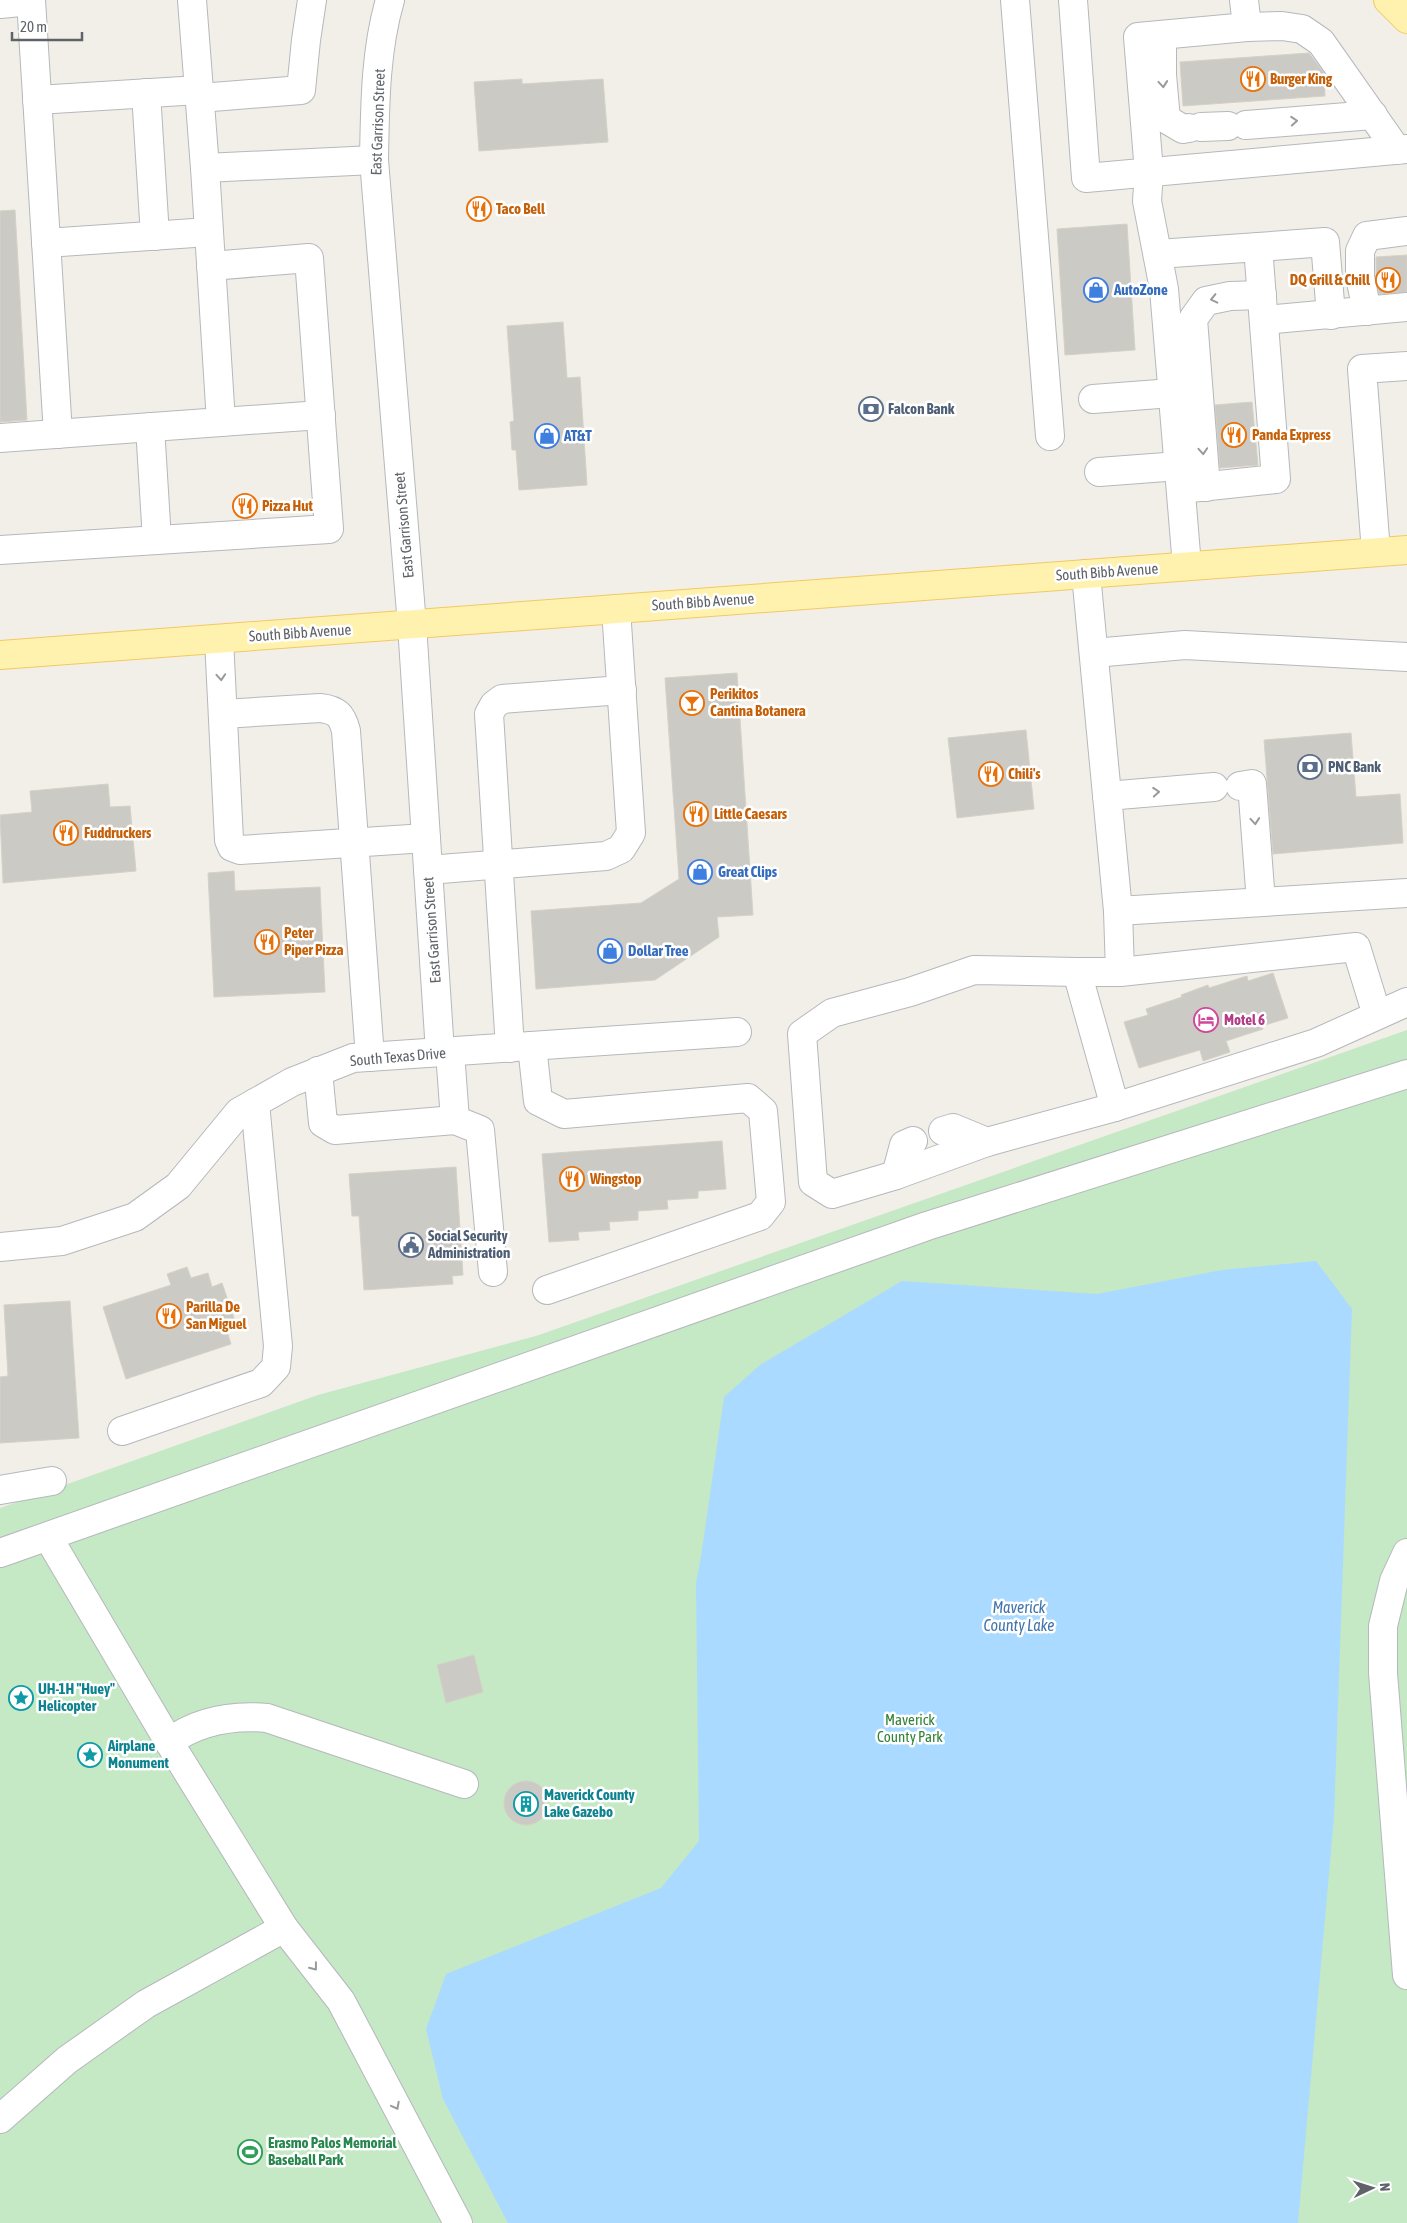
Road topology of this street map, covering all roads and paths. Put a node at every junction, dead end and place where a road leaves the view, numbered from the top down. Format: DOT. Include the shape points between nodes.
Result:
graph roads {
  1 [pos="192,0"];
  2 [pos="312,0"];
  3 [pos="390,0"];
  4 [pos="1015,0"];
  5 [pos="1073,0"];
  6 [pos="1091,0"];
  7 [pos="1244,0"];
  8 [pos="1388,0"];
  9 [pos="31,1"];
  10 [pos="0,4"];
  11 [pos="1407,19"];
  12 [pos="1247,27"];
  13 [pos="1162,35"];
  14 [pos="146,93"];
  15 [pos="200,94"];
  16 [pos="37,100"];
  17 [pos="1373,115"];
  18 [pos="1082,128"];
  19 [pos="1402,150"];
  20 [pos="374,160"];
  21 [pos="205,168"];
  22 [pos="1149,172"];
  23 [pos="1407,231"];
  24 [pos="209,232"];
  25 [pos="155,236"];
  26 [pos="46,243"];
  27 [pos="1407,246"];
  28 [pos="1258,247"];
  29 [pos="1360,250"];
  30 [pos="1158,254"];
  31 [pos="211,266"];
  32 [pos="1407,307"];
  33 [pos="1263,308"];
  34 [pos="1367,311"];
  35 [pos="1331,315"];
  36 [pos="1407,366"];
  37 [pos="1172,393"];
  38 [pos="1093,399"];
  39 [pos="321,415"];
  40 [pos="221,422"];
  41 [pos="150,427"];
  42 [pos="58,434"];
  43 [pos="1050,436"];
  44 [pos="0,438"];
  45 [pos="1099,472"];
  46 [pos="1188,480"];
  47 [pos="157,540"];
  48 [pos="0,550"];
  49 [pos="1407,550"];
  50 [pos="1376,552"];
  51 [pos="1187,566"];
  52 [pos="1086,574"];
  53 [pos="616,609"];
  54 [pos="412,625"];
  55 [pos="219,639"];
  56 [pos="1094,653"];
  57 [pos="0,656"];
  58 [pos="1407,657"];
  59 [pos="622,690"];
  60 [pos="223,714"];
  61 [pos="1107,796"];
  62 [pos="426,838"];
  63 [pos="356,844"];
  64 [pos="498,864"];
  65 [pos="428,870"];
  66 [pos="1407,893"];
  67 [pos="1261,902"];
  68 [pos="1118,911"];
  69 [pos="1077,972"];
  70 [pos="1120,972"];
  71 [pos="1407,1002"];
  72 [pos="1378,1015"];
  73 [pos="737,1032"];
  74 [pos="521,1047"];
  75 [pos="445,1052"];
  76 [pos="370,1057"];
  77 [pos="318,1072"];
  78 [pos="1406,1078"];
  79 [pos="255,1103"];
  80 [pos="1115,1107"];
  81 [pos="455,1120"];
  82 [pos="943,1131"];
  83 [pos="913,1141"];
  84 [pos="987,1142"];
  85 [pos="896,1175"];
  86 [pos="0,1247"];
  87 [pos="493,1272"];
  88 [pos="547,1290"];
  89 [pos="122,1431"];
  90 [pos="52,1481"];
  91 [pos="0,1490"];
  92 [pos="48,1537"];
  93 [pos="0,1553"];
  94 [pos="1407,1553"];
  95 [pos="168,1742"];
  96 [pos="464,1784"];
  97 [pos="284,1928"];
  98 [pos="1407,1975"];
  99 [pos="0,2119"];
  100 [pos="458,2223"];
  1 -- 15 [label="street"];
  2 -- 15 [label="street" via="302,90"];
  3 -- 20 [label="street, East Garrison Street" via="384,20 375,99"];
  4 -- 43 [label="street"];
  5 -- 18 [label="street"];
  6 -- 18 [label="street" via="1100,114 1096,123"];
  7 -- 12 [label="street"];
  8 -- 11 [label="main road"];
  9 -- 10 [label="street"];
  9 -- 16 [label="street"];
  12 -- 13 [label="street"];
  12 -- 17 [label="street" via="1302,29 1321,42"];
  13 -- 17 [label="street, one-way" via="1166,119 1183,129"];
  13 -- 22 [label="street" via="1138,37"];
  14 -- 15 [label="street"];
  14 -- 16 [label="street"];
  14 -- 25 [label="street"];
  15 -- 21 [label="street"];
  16 -- 26 [label="street"];
  17 -- 19 [label="street"];
  18 -- 22 [label="street" via="1086,178"];
  19 -- 22 [label="street"];
  20 -- 21 [label="street"];
  20 -- 54 [label="street, East Garrison Street"];
  21 -- 24 [label="street"];
  22 -- 30 [label="street" via="1147,201"];
  23 -- 29 [label="street" via="1367,236"];
  24 -- 25 [label="street"];
  24 -- 31 [label="street"];
  25 -- 26 [label="street"];
  26 -- 42 [label="street"];
  27 -- 29 [label="street"];
  28 -- 30 [label="street"];
  28 -- 33 [label="street"];
  28 -- 35 [label="street" via="1325,242"];
  29 -- 34 [label="street" via="1360,277"];
  30 -- 37 [label="street"];
  31 -- 39 [label="street" via="309,258"];
  31 -- 40 [label="street"];
  32 -- 34 [label="street"];
  33 -- 35 [label="street"];
  33 -- 46 [label="street, one-way" via="1230,296 1206,301 1193,319"];
  33 -- 46 [label="street" via="1276,479"];
  34 -- 35 [label="street"];
  36 -- 50 [label="street" via="1362,369"];
  37 -- 38 [label="street"];
  37 -- 46 [label="street"];
  39 -- 40 [label="street"];
  39 -- 47 [label="street" via="329,529"];
  40 -- 41 [label="street"];
  41 -- 42 [label="street"];
  41 -- 47 [label="street"];
  42 -- 44 [label="street"];
  45 -- 46 [label="street"];
  46 -- 51 [label="street"];
  47 -- 48 [label="street"];
  49 -- 50 [label="main road, South Bibb Avenue"];
  50 -- 51 [label="main road, South Bibb Avenue"];
  51 -- 52 [label="main road, South Bibb Avenue"];
  52 -- 53 [label="main road, South Bibb Avenue"];
  52 -- 56 [label="street"];
  53 -- 54 [label="main road, South Bibb Avenue"];
  53 -- 59 [label="street"];
  54 -- 55 [label="main road, South Bibb Avenue"];
  54 -- 62 [label="street, East Garrison Street"];
  55 -- 57 [label="main road, South Bibb Avenue"];
  55 -- 60 [label="street, one-way"];
  56 -- 58 [label="street" via="1185,645"];
  56 -- 61 [label="street"];
  59 -- 64 [label="street" via="631,833 620,849 606,856"];
  59 -- 64 [label="street" via="502,699 494,705 489,714"];
  60 -- 63 [label="street" via="320,708 333,710 342,716"];
  60 -- 63 [label="street" via="229,840 232,847 240,850"];
  61 -- 67 [label="street, one-way" via="1252,784"];
  61 -- 68 [label="street"];
  62 -- 63 [label="street"];
  62 -- 65 [label="street, East Garrison Street"];
  63 -- 76 [label="street"];
  64 -- 65 [label="street"];
  64 -- 74 [label="street"];
  65 -- 75 [label="street, East Garrison Street"];
  66 -- 67 [label="street"];
  67 -- 68 [label="street"];
  68 -- 70 [label="street"];
  69 -- 70 [label="street"];
  69 -- 80 [label="street"];
  69 -- 85 [label="street" via="974,970 832,1014 802,1034 813,1182 832,1194"];
  70 -- 72 [label="street" via="1356,946"];
  71 -- 72 [label="street"];
  72 -- 80 [label="street" via="1316,1043"];
  73 -- 74 [label="street, South Texas Drive"];
  74 -- 75 [label="street, South Texas Drive"];
  74 -- 88 [label="street" via="538,1101 564,1114 748,1098 763,1111 771,1202 760,1216"];
  75 -- 76 [label="street, South Texas Drive"];
  75 -- 81 [label="street, East Garrison Street"];
  76 -- 77 [label="street, South Texas Drive" via="354,1058"];
  77 -- 79 [label="street, South Texas Drive" via="292,1082"];
  77 -- 81 [label="street" via="323,1122 335,1130"];
  78 -- 92 [label="street" via="927,1226"];
  79 -- 86 [label="street, South Texas Drive" via="239,1112 178,1186 135,1218 62,1241"];
  79 -- 89 [label="street" via="278,1346 276,1367 261,1383"];
  80 -- 84 [label="street"];
  81 -- 87 [label="street" via="480,1130"];
  82 -- 84 [label="street" via="953,1128"];
  83 -- 85 [label="street" via="904,1145"];
  84 -- 85 [label="street"];
  90 -- 91 [label="street"];
  92 -- 93 [label="street"];
  92 -- 95 [label="street"];
  94 -- 98 [label="street" via="1394,1581 1383,1626 1383,1673"];
  95 -- 96 [label="street" via="217,1720 247,1716 267,1718"];
  95 -- 97 [label="street"];
  97 -- 99 [label="street" via="146,2004 67,2060"];
  97 -- 100 [label="street, one-way" via="341,2001"];
}
